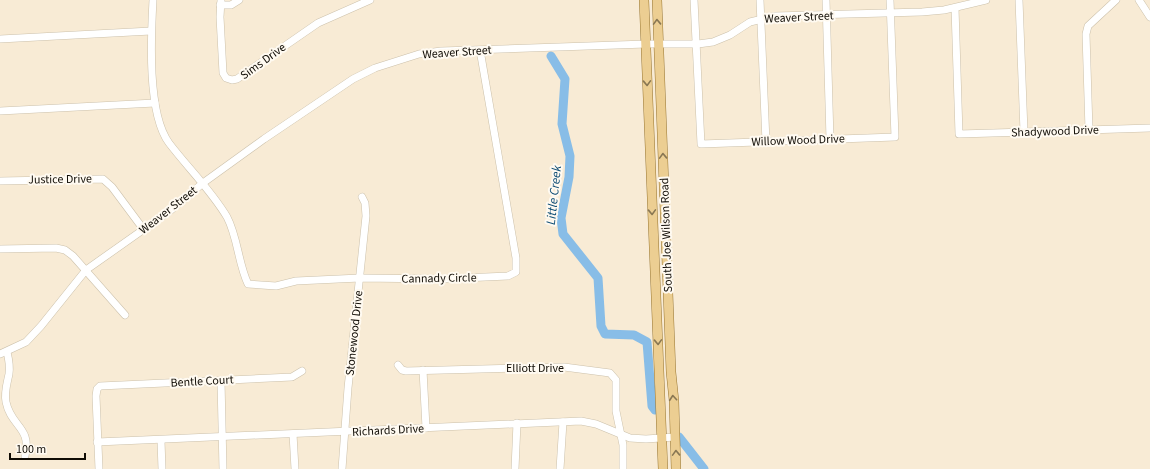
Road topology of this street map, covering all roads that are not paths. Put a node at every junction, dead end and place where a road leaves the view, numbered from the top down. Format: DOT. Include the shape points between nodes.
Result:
graph roads {
  1 [pos="153,0"];
  2 [pos="239,0"];
  3 [pos="370,0"];
  4 [pos="644,0"];
  5 [pos="657,0"];
  6 [pos="694,0"];
  7 [pos="760,0"];
  8 [pos="826,0"];
  9 [pos="890,0"];
  10 [pos="986,0"];
  11 [pos="1019,0"];
  12 [pos="1116,0"];
  13 [pos="1139,0"];
  14 [pos="221,3"];
  15 [pos="955,8"];
  16 [pos="891,13"];
  17 [pos="827,15"];
  18 [pos="1150,18"];
  19 [pos="761,19"];
  20 [pos="151,31"];
  21 [pos="0,39"];
  22 [pos="646,44"];
  23 [pos="658,44"];
  24 [pos="698,44"];
  25 [pos="480,50"];
  26 [pos="155,103"];
  27 [pos="0,111"];
  28 [pos="1150,128"];
  29 [pos="1089,130"];
  30 [pos="1024,132"];
  31 [pos="830,139"];
  32 [pos="766,142"];
  33 [pos="0,181"];
  34 [pos="203,183"];
  35 [pos="362,197"];
  36 [pos="144,230"];
  37 [pos="0,249"];
  38 [pos="86,270"];
  39 [pos="360,278"];
  40 [pos="125,315"];
  41 [pos="8,352"];
  42 [pos="0,354"];
  43 [pos="398,365"];
  44 [pos="423,370"];
  45 [pos="302,371"];
  46 [pos="221,381"];
  47 [pos="563,422"];
  48 [pos="517,423"];
  49 [pos="426,428"];
  50 [pos="345,432"];
  51 [pos="293,434"];
  52 [pos="621,434"];
  53 [pos="222,436"];
  54 [pos="662,437"];
  55 [pos="675,437"];
  56 [pos="161,441"];
  57 [pos="98,442"];
  58 [pos="25,456"];
  59 [pos="99,469"];
  60 [pos="162,469"];
  61 [pos="223,469"];
  62 [pos="295,469"];
  63 [pos="342,469"];
  64 [pos="515,469"];
  65 [pos="560,469"];
  66 [pos="623,469"];
  67 [pos="663,469"];
  68 [pos="676,469"];
  1 -- 20 [label="street"];
  2 -- 14 [label="street" via="230,5"];
  3 -- 14 [label="street, Sims Drive" via="318,23 232,80 226,78 223,73"];
  4 -- 22 [label="main road, South Joe Wilson Road"];
  23 -- 5 [label="main road, South Joe Wilson Road, one-way"];
  6 -- 24 [label="street"];
  7 -- 19 [label="street"];
  8 -- 17 [label="street"];
  9 -- 16 [label="street"];
  10 -- 15 [label="street, Weaver Street"];
  11 -- 30 [label="street"];
  12 -- 29 [label="street" via="1088,26 1087,30"];
  13 -- 18 [label="street"];
  15 -- 16 [label="street, Weaver Street"];
  15 -- 30 [label="street, Shadywood Drive" via="959,134"];
  16 -- 17 [label="street, Weaver Street"];
  16 -- 31 [label="street, Willow Wood Drive" via="895,137"];
  17 -- 19 [label="street, Weaver Street" via="776,16"];
  17 -- 31 [label="street"];
  19 -- 24 [label="street, Weaver Street" via="750,22 713,42"];
  19 -- 32 [label="street"];
  20 -- 21 [label="street"];
  20 -- 26 [label="street"];
  22 -- 23 [label="street, Weaver Street"];
  22 -- 25 [label="street, Weaver Street"];
  22 -- 54 [label="main road, South Joe Wilson Road, one-way"];
  23 -- 24 [label="street, Weaver Street"];
  55 -- 23 [label="main road, South Joe Wilson Road, one-way"];
  24 -- 32 [label="street, Willow Wood Drive" via="701,144"];
  25 -- 34 [label="street, Weaver Street" via="420,54 375,68 337,89"];
  25 -- 39 [label="street, Cannady Circle" via="516,258 516,272 508,276 441,279"];
  26 -- 27 [label="street"];
  26 -- 34 [label="street" via="168,142"];
  28 -- 29 [label="street, Shadywood Drive"];
  29 -- 30 [label="street, Shadywood Drive"];
  31 -- 32 [label="street, Willow Wood Drive"];
  33 -- 36 [label="street, Justice Drive" via="103,179 112,187"];
  34 -- 36 [label="street, Weaver Street"];
  34 -- 39 [label="street, Cannady Circle" via="233,232 248,284 276,286 296,281"];
  35 -- 39 [label="street, Stonewood Drive" via="366,216"];
  36 -- 38 [label="street, Weaver Street"];
  37 -- 38 [label="street" via="56,248 74,256"];
  38 -- 40 [label="street"];
  38 -- 41 [label="street, Weaver Street" via="26,342"];
  39 -- 50 [label="street, Stonewood Drive"];
  41 -- 42 [label="street, Weaver Street"];
  41 -- 58 [label="street" via="6,402 13,420 25,434 28,444"];
  43 -- 44 [label="street, Elliott Drive" via="406,371"];
  44 -- 49 [label="street"];
  44 -- 52 [label="street, Elliott Drive" via="564,367 610,373 616,380 616,411"];
  45 -- 46 [label="street, Bentle Court" via="292,377"];
  46 -- 53 [label="street"];
  46 -- 57 [label="street, Bentle Court" via="100,386 96,396"];
  47 -- 48 [label="street, Richards Drive"];
  47 -- 52 [label="street, Richards Drive" via="581,421 596,424"];
  47 -- 65 [label="street"];
  48 -- 49 [label="street, Richards Drive"];
  48 -- 64 [label="street"];
  49 -- 50 [label="street, Richards Drive"];
  50 -- 51 [label="street, Richards Drive"];
  50 -- 63 [label="street, Stonewood Drive"];
  51 -- 53 [label="street, Richards Drive"];
  51 -- 62 [label="street"];
  52 -- 54 [label="street, Richards Drive" via="630,438"];
  52 -- 66 [label="street, Elliott Drive"];
  53 -- 56 [label="street, Richards Drive"];
  53 -- 61 [label="street"];
  54 -- 55 [label="street, Richards Drive"];
  54 -- 67 [label="main road, South Joe Wilson Road"];
  68 -- 55 [label="main road, South Joe Wilson Road, one-way"];
  56 -- 57 [label="street, Richards Drive"];
  56 -- 60 [label="street"];
  57 -- 59 [label="street"];
}
